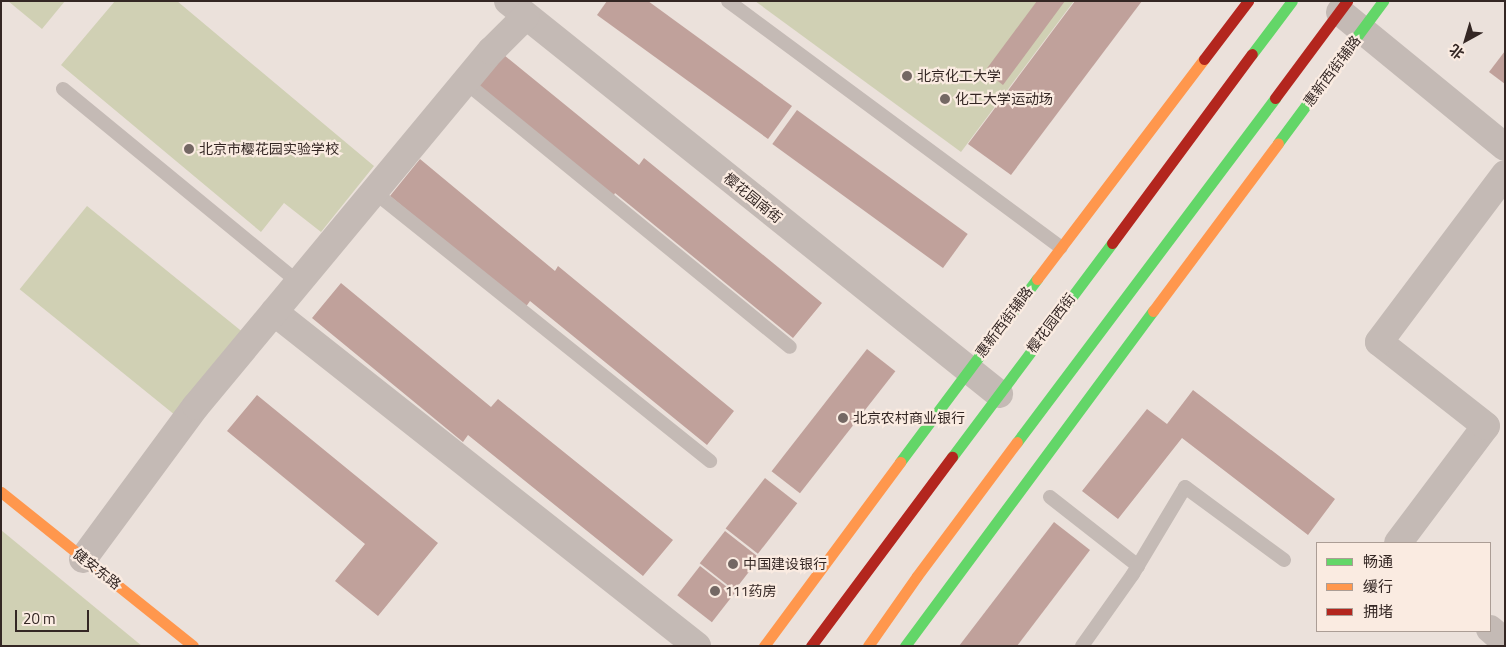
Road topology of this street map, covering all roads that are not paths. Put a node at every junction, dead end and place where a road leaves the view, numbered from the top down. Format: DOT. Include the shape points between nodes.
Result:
graph roads {
  1 [pos="728,1"];
  2 [pos="1248,1"];
  3 [pos="1292,1"];
  4 [pos="1383,1"];
  5 [pos="1344,6"];
  6 [pos="517,8"];
  7 [pos="1362,30"];
  8 [pos="465,82"];
  9 [pos="63,89"];
  10 [pos="1505,147"];
  11 [pos="1505,174"];
  12 [pos="374,191"];
  13 [pos="1061,247"];
  14 [pos="298,282"];
  15 [pos="274,312"];
  16 [pos="790,347"];
  17 [pos="968,370"];
  18 [pos="999,394"];
  19 [pos="710,461"];
  20 [pos="1,492"];
  21 [pos="1050,497"];
  22 [pos="1399,542"];
  23 [pos="83,559"];
  24 [pos="1284,560"];
  25 [pos="1138,566"];
  26 [pos="1491,630"];
  27 [pos="1505,642"];
  28 [pos="194,646"];
  29 [pos="697,646"];
  30 [pos="764,646"];
  31 [pos="811,646"];
  32 [pos="868,646"];
  33 [pos="905,646"];
  34 [pos="1082,646"];
  1 -- 13 [label="lane"];
  2 -- 13 [label="street, 惠新西街辅路"];
  3 -- 18 [label="street, 樱花园西街"];
  4 -- 7 [label="street, 惠新西街辅路"];
  5 -- 7 [label="street"];
  5 -- 32 [label="street"];
  6 -- 8 [label="street" via="491,51"];
  6 -- 17 [label="street, 樱花园南街"];
  7 -- 10 [label="street"];
  7 -- 33 [label="street, 惠新西街辅路"];
  8 -- 12 [label="street"];
  8 -- 16 [label="lane"];
  9 -- 14 [label="lane"];
  11 -- 22 [label="street" via="1379,342 1486,426"];
  12 -- 14 [label="street"];
  12 -- 19 [label="lane"];
  13 -- 17 [label="street, 惠新西街辅路"];
  14 -- 15 [label="street"];
  15 -- 23 [label="street" via="196,406"];
  15 -- 29 [label="street"];
  17 -- 18 [label="street, 樱花园南街"];
  17 -- 30 [label="street, 惠新西街辅路"];
  18 -- 31 [label="street, 樱花园西街"];
  20 -- 23 [label="street, 健安东路"];
  21 -- 25 [label="lane"];
  23 -- 28 [label="street, 健安东路"];
  24 -- 25 [label="lane" via="1186,487"];
  25 -- 34 [label="lane"];
  26 -- 27 [label="street"];
}
